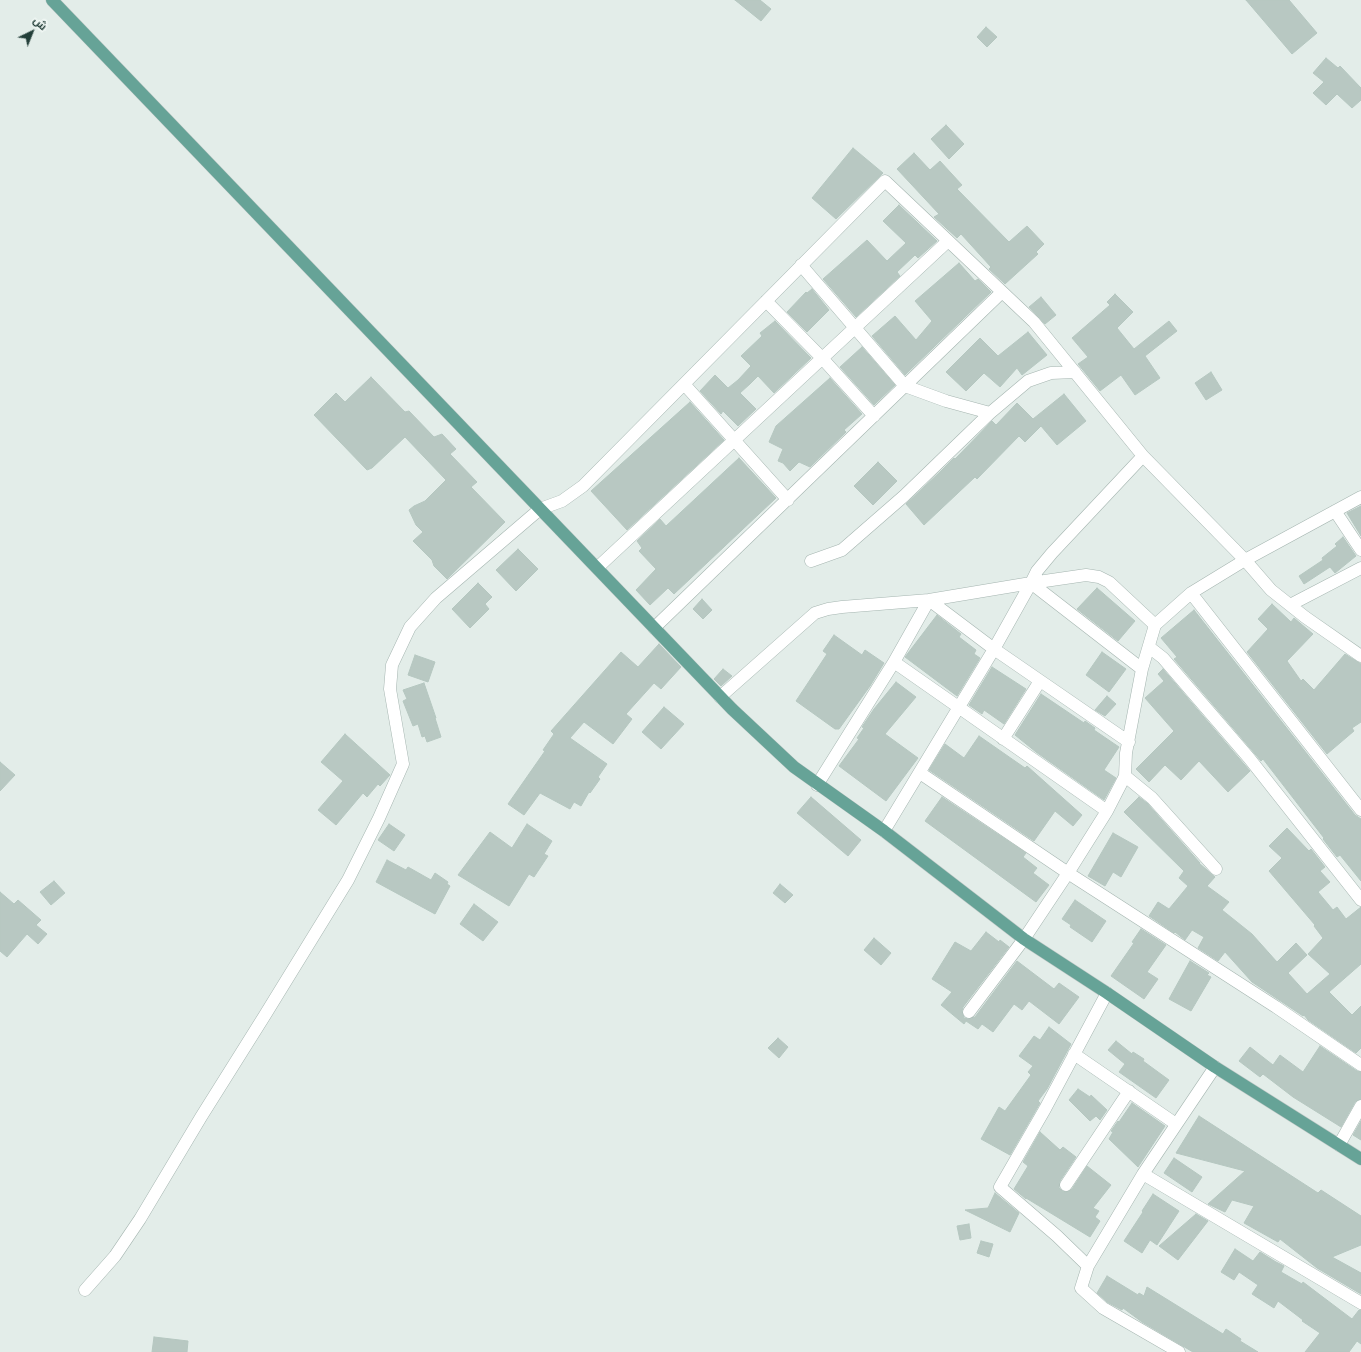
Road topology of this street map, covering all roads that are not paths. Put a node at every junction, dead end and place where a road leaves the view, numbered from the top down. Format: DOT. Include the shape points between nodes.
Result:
graph roads {
  1 [pos="52,0"];
  2 [pos="948,241"];
  3 [pos="801,265"];
  4 [pos="1002,292"];
  5 [pos="766,301"];
  6 [pos="855,328"];
  7 [pos="822,358"];
  8 [pos="1075,372"];
  9 [pos="684,384"];
  10 [pos="905,386"];
  11 [pos="990,413"];
  12 [pos="874,416"];
  13 [pos="734,440"];
  14 [pos="1143,456"];
  15 [pos="1361,497"];
  16 [pos="788,500"];
  17 [pos="540,509"];
  18 [pos="1335,511"];
  19 [pos="1361,550"];
  20 [pos="1245,560"];
  21 [pos="811,561"];
  22 [pos="597,568"];
  23 [pos="1361,568"];
  24 [pos="1031,583"];
  25 [pos="1190,593"];
  26 [pos="929,600"];
  27 [pos="1290,605"];
  28 [pos="1155,625"];
  29 [pos="654,628"];
  30 [pos="1149,647"];
  31 [pos="994,649"];
  32 [pos="1361,656"];
  33 [pos="894,662"];
  34 [pos="1142,669"];
  35 [pos="1040,681"];
  36 [pos="720,697"];
  37 [pos="958,708"];
  38 [pos="1003,739"];
  39 [pos="1129,742"];
  40 [pos="920,772"];
  41 [pos="1125,776"];
  42 [pos="816,784"];
  43 [pos="1361,810"];
  44 [pos="1107,811"];
  45 [pos="884,832"];
  46 [pos="1216,869"];
  47 [pos="1068,873"];
  48 [pos="1361,900"];
  49 [pos="1024,939"];
  50 [pos="1107,993"];
  51 [pos="969,1012"];
  52 [pos="1074,1054"];
  53 [pos="1361,1065"];
  54 [pos="1215,1067"];
  55 [pos="1129,1092"];
  56 [pos="1361,1106"];
  57 [pos="1176,1124"];
  58 [pos="1339,1145"];
  59 [pos="1361,1158"];
  60 [pos="1143,1174"];
  61 [pos="1066,1185"];
  62 [pos="1088,1266"];
  63 [pos="85,1290"];
  64 [pos="1361,1302"];
  65 [pos="1179,1352"];
  1 -- 17 [label="main road"];
  2 -- 3 [label="street" via="885,181"];
  2 -- 4 [label="street"];
  2 -- 6 [label="street"];
  3 -- 5 [label="street"];
  3 -- 6 [label="street"];
  4 -- 8 [label="street" via="1034,322"];
  4 -- 10 [label="street"];
  5 -- 7 [label="street"];
  5 -- 9 [label="street"];
  6 -- 7 [label="street"];
  6 -- 10 [label="street"];
  7 -- 12 [label="street"];
  7 -- 13 [label="street"];
  8 -- 11 [label="street" via="1051,373 1028,381"];
  8 -- 14 [label="street"];
  9 -- 13 [label="street"];
  9 -- 17 [label="street" via="583,486 562,501"];
  10 -- 11 [label="street"];
  10 -- 12 [label="street"];
  11 -- 21 [label="street" via="904,496 842,550"];
  12 -- 16 [label="street"];
  13 -- 16 [label="street"];
  13 -- 22 [label="street"];
  14 -- 20 [label="street"];
  14 -- 24 [label="street" via="1052,553"];
  15 -- 18 [label="street"];
  16 -- 29 [label="street"];
  17 -- 22 [label="main road"];
  17 -- 63 [label="street" via="436,598 410,627 392,665 390,690 403,764 379,818 348,880 200,1117 140,1219 115,1256"];
  18 -- 19 [label="street"];
  18 -- 20 [label="street"];
  20 -- 25 [label="street"];
  20 -- 27 [label="street" via="1271,590"];
  22 -- 29 [label="main road"];
  23 -- 27 [label="street"];
  24 -- 26 [label="street"];
  24 -- 28 [label="street" via="1086,575 1099,577 1109,582"];
  24 -- 31 [label="street"];
  24 -- 34 [label="street"];
  25 -- 28 [label="street"];
  25 -- 43 [label="street"];
  26 -- 31 [label="street"];
  26 -- 33 [label="street"];
  26 -- 36 [label="street" via="842,607 815,613"];
  27 -- 32 [label="street"];
  28 -- 30 [label="street"];
  29 -- 36 [label="main road"];
  30 -- 34 [label="street"];
  30 -- 48 [label="street" via="1163,658 1249,758"];
  31 -- 35 [label="street"];
  31 -- 37 [label="street"];
  33 -- 37 [label="street"];
  33 -- 42 [label="street"];
  34 -- 39 [label="street"];
  35 -- 38 [label="street"];
  35 -- 39 [label="street"];
  36 -- 42 [label="main road" via="794,767"];
  37 -- 38 [label="street"];
  37 -- 40 [label="street"];
  38 -- 44 [label="street"];
  39 -- 41 [label="street"];
  40 -- 45 [label="street"];
  40 -- 47 [label="street"];
  41 -- 44 [label="street"];
  41 -- 46 [label="street" via="1152,798"];
  42 -- 45 [label="main road"];
  44 -- 47 [label="street"];
  45 -- 49 [label="main road"];
  47 -- 49 [label="street"];
  47 -- 53 [label="street"];
  49 -- 50 [label="main road"];
  49 -- 51 [label="street"];
  50 -- 52 [label="street"];
  50 -- 54 [label="main road"];
  52 -- 55 [label="street"];
  52 -- 62 [label="street" via="1000,1187"];
  54 -- 57 [label="street"];
  54 -- 58 [label="main road"];
  55 -- 57 [label="street"];
  55 -- 61 [label="street"];
  56 -- 58 [label="street"];
  57 -- 60 [label="street"];
  58 -- 59 [label="main road"];
  60 -- 62 [label="street"];
  60 -- 64 [label="street"];
  62 -- 65 [label="street" via="1081,1288 1089,1296 1103,1308"];
}
